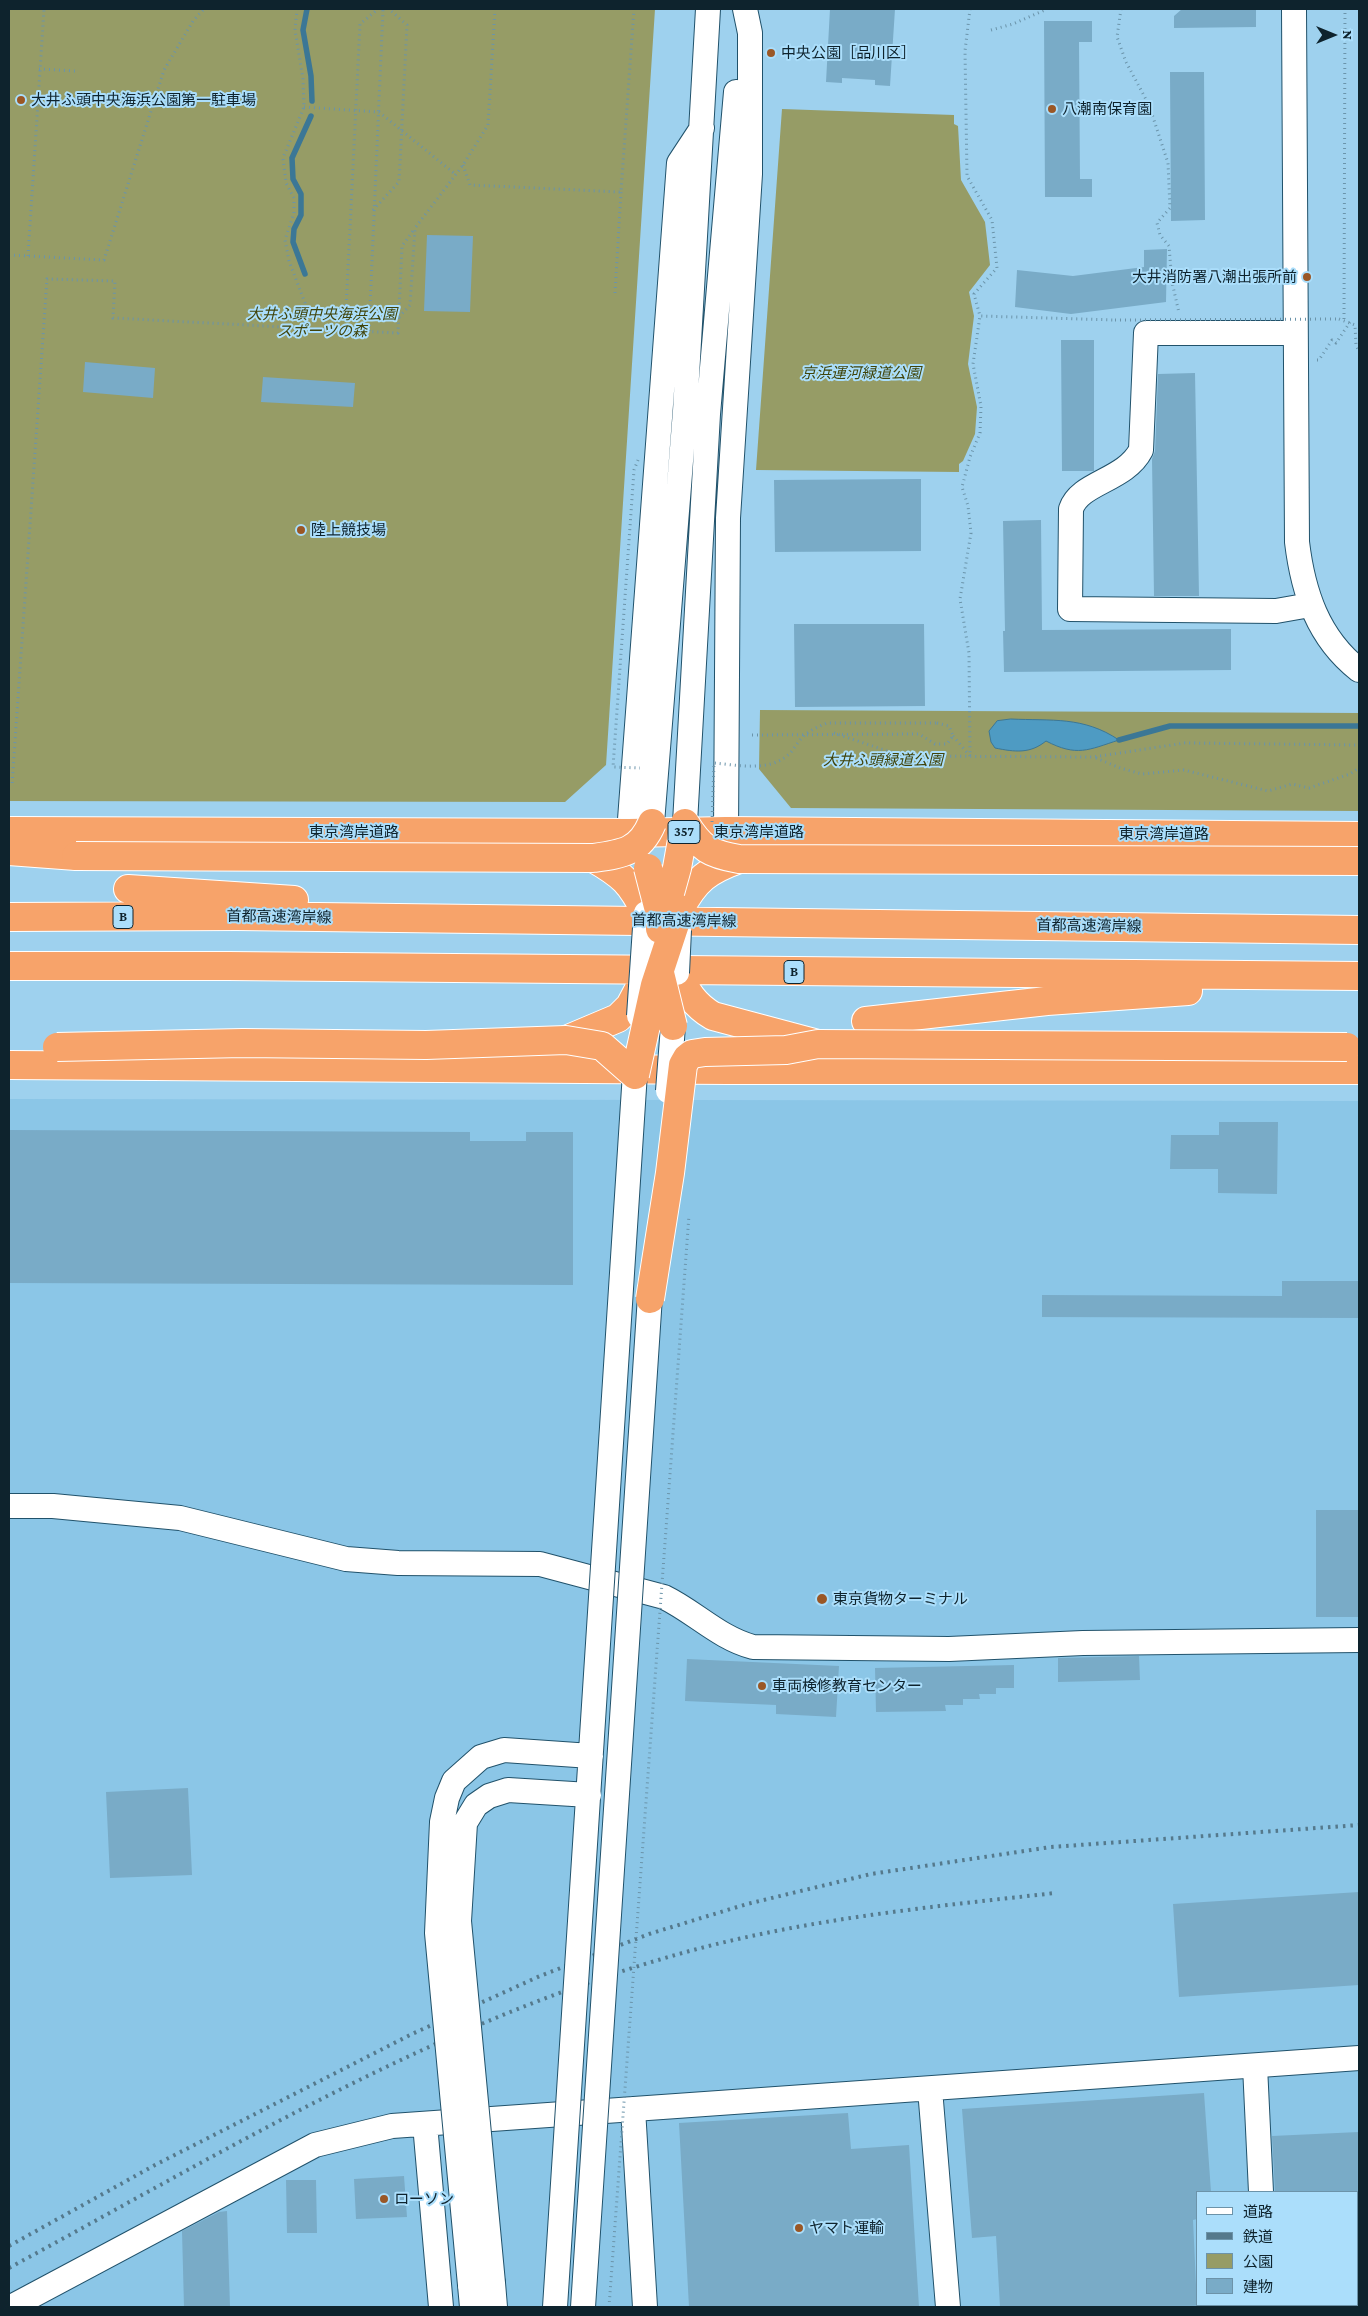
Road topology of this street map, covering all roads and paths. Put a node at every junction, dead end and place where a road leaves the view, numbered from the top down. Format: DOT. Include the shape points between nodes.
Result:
graph roads {
  1 [pos="44,9"];
  2 [pos="204,9"];
  3 [pos="297,9"];
  4 [pos="378,9"];
  5 [pos="384,9"];
  6 [pos="389,9"];
  7 [pos="495,9"];
  8 [pos="634,9"];
  9 [pos="708,9"];
  10 [pos="744,9"];
  11 [pos="970,9"];
  12 [pos="1047,9"];
  13 [pos="1122,9"];
  14 [pos="1294,9"];
  15 [pos="1345,9"];
  16 [pos="991,30"];
  17 [pos="39,69"];
  18 [pos="76,71"];
  19 [pos="304,107"];
  20 [pos="355,110"];
  21 [pos="379,112"];
  22 [pos="702,128"];
  23 [pos="402,130"];
  24 [pos="463,165"];
  25 [pos="455,174"];
  26 [pos="621,192"];
  27 [pos="373,210"];
  28 [pos="414,228"];
  29 [pos="9,255"];
  30 [pos="28,256"];
  31 [pos="615,293"];
  32 [pos="980,316"];
  33 [pos="399,318"];
  34 [pos="1344,319"];
  35 [pos="1181,320"];
  36 [pos="1350,322"];
  37 [pos="1357,325"];
  38 [pos="304,328"];
  39 [pos="345,330"];
  40 [pos="369,332"];
  41 [pos="1294,333"];
  42 [pos="1359,351"];
  43 [pos="1319,360"];
  44 [pos="638,460"];
  45 [pos="1310,605"];
  46 [pos="1359,670"];
  47 [pos="834,733"];
  48 [pos="752,735"];
  49 [pos="953,736"];
  50 [pos="1359,745"];
  51 [pos="970,756"];
  52 [pos="1093,757"];
  53 [pos="640,768"];
  54 [pos="1359,768"];
  55 [pos="9,785"];
  56 [pos="685,823"];
  57 [pos="641,828"];
  58 [pos="719,829"];
  59 [pos="9,831"];
  60 [pos="1359,836"];
  61 [pos="9,852"];
  62 [pos="593,858"];
  63 [pos="739,859"];
  64 [pos="1359,861"];
  65 [pos="648,868"];
  66 [pos="128,889"];
  67 [pos="9,917"];
  68 [pos="530,920"];
  69 [pos="1359,930"];
  70 [pos="661,946"];
  71 [pos="9,966"];
  72 [pos="1353,976"];
  73 [pos="866,1021"];
  74 [pos="673,1026"];
  75 [pos="566,1040"];
  76 [pos="818,1044"];
  77 [pos="9,1048"];
  78 [pos="1355,1054"];
  79 [pos="9,1066"];
  80 [pos="635,1075"];
  81 [pos="689,1206"];
  82 [pos="650,1299"];
  83 [pos="9,1506"];
  84 [pos="1359,1640"];
  85 [pos="591,1756"];
  86 [pos="589,1795"];
  87 [pos="1359,2058"];
  88 [pos="1256,2066"];
  89 [pos="930,2089"];
  90 [pos="633,2110"];
  91 [pos="425,2124"];
  92 [pos="1262,2191"];
  93 [pos="478,2292"];
  94 [pos="11,2307"];
  95 [pos="440,2307"];
  96 [pos="495,2307"];
  97 [pos="555,2307"];
  98 [pos="583,2307"];
  99 [pos="610,2307"];
  100 [pos="645,2307"];
  101 [pos="948,2307"];
  1 -- 17 [label="path"];
  2 -- 30 [label="path" via="193,21 164,70 104,260"];
  3 -- 19 [label="path" via="295,30"];
  4 -- 20 [label="path" via="360,24"];
  5 -- 21 [label="path"];
  6 -- 23 [label="path" via="407,25"];
  7 -- 24 [label="path" via="488,125"];
  8 -- 26 [label="path"];
  9 -- 22 [label="street"];
  10 -- 56 [label="street" via="708,414"];
  10 -- 58 [label="street" via="750,33 750,174 728,518"];
  11 -- 32 [label="path" via="965,52 967,176 992,220 997,268 974,294"];
  12 -- 16 [label="path"];
  13 -- 35 [label="path" via="1117,37 1126,62 1149,105 1168,163 1170,208 1157,223 1160,236 1169,246 1172,282"];
  14 -- 41 [label="street"];
  15 -- 34 [label="path"];
  17 -- 18 [label="path"];
  17 -- 30 [label="path"];
  19 -- 20 [label="path"];
  19 -- 38 [label="path" via="283,158 286,183 294,198 294,213 285,240 289,261 305,303"];
  20 -- 21 [label="path"];
  20 -- 39 [label="path"];
  21 -- 23 [label="path"];
  21 -- 27 [label="path"];
  22 -- 57 [label="street" via="685,411"];
  22 -- 57 [label="street" via="679,163"];
  23 -- 25 [label="path"];
  23 -- 27 [label="path" via="399,182"];
  24 -- 25 [label="path"];
  24 -- 26 [label="path" via="470,185"];
  25 -- 28 [label="path"];
  26 -- 31 [label="path"];
  27 -- 40 [label="path"];
  28 -- 33 [label="path" via="402,246"];
  28 -- 33 [label="path" via="410,305"];
  29 -- 30 [label="path"];
  32 -- 35 [label="path, bridge"];
  32 -- 51 [label="path" via="973,364 981,406 980,433 962,487 971,532 960,599 969,653"];
  33 -- 40 [label="path" via="398,333"];
  34 -- 35 [label="path, bridge"];
  34 -- 36 [label="path"];
  36 -- 37 [label="path"];
  36 -- 43 [label="path" via="1336,343 1332,340"];
  37 -- 42 [label="path" via="1356,345"];
  38 -- 39 [label="path"];
  38 -- 55 [label="path" via="113,318 115,281 47,279 12,785"];
  39 -- 40 [label="path"];
  41 -- 45 [label="street" via="1297,542"];
  41 -- 45 [label="street" via="1146,333 1141,450 1135,461 1122,472 1079,495 1070,509 1070,609 1276,611"];
  44 -- 53 [label="path, bridge" via="634,470 613,767"];
  45 -- 46 [label="street" via="1328,637"];
  47 -- 48 [label="path"];
  47 -- 49 [label="path" via="919,734 935,744 947,744"];
  47 -- 51 [label="path" via="902,756"];
  49 -- 51 [label="path"];
  49 -- 58 [label="path, bridge" via="949,726 937,723 827,723 810,730 787,756 778,761 748,765 714,763"];
  50 -- 52 [label="path" via="1185,743"];
  51 -- 52 [label="path"];
  52 -- 54 [label="path" via="1142,774 1184,770 1268,791 1292,784 1308,788"];
  56 -- 63 [label="highway, bridge" via="705,849"];
  56 -- 70 [label="highway, bridge"];
  57 -- 58 [label="highway, 東京湾岸道路 / 357"];
  57 -- 59 [label="highway, 東京湾岸道路 / 357"];
  57 -- 62 [label="highway, bridge" via="644,840 635,847"];
  57 -- 65 [label="street, bridge"];
  58 -- 60 [label="highway, 東京湾岸道路 / 357"];
  61 -- 62 [label="highway, bridge" via="76,856"];
  62 -- 70 [label="highway" via="619,873 635,891"];
  63 -- 64 [label="highway, bridge"];
  63 -- 70 [label="highway" via="716,867 700,878 689,891"];
  65 -- 70 [label="highway, bridge"];
  66 -- 68 [label="highway"];
  67 -- 68 [label="highway, 首都高速湾岸線 / B"];
  68 -- 69 [label="highway, 首都高速湾岸線 / B"];
  70 -- 74 [label="highway, bridge"];
  70 -- 75 [label="highway, bridge" via="630,1006 618,1018"];
  70 -- 76 [label="highway" via="690,998 712,1016"];
  70 -- 80 [label="highway, bridge"];
  71 -- 72 [label="highway, B"];
  72 -- 73 [label="highway" via="1317,982 1047,1001"];
  74 -- 82 [label="street, bridge"];
  75 -- 77 [label="highway, bridge"];
  75 -- 80 [label="highway, bridge" via="602,1046"];
  76 -- 78 [label="highway, bridge"];
  76 -- 82 [label="highway, bridge" via="786,1050 705,1052 687,1058 683,1065"];
  78 -- 79 [label="highway" via="708,1070"];
  80 -- 85 [label="street, bridge"];
  81 -- 99 [label="path, bridge"];
  82 -- 98 [label="street, bridge"];
  83 -- 84 [label="street" via="62,1507 180,1518 346,1559 398,1563 540,1564 664,1597 683,1606 724,1636 753,1647 949,1649 1083,1643"];
  85 -- 86 [label="street, bridge"];
  85 -- 93 [label="street, bridge" via="504,1750 481,1757 454,1782 445,1806 436,1927"];
  86 -- 93 [label="street, bridge" via="508,1790 476,1805 465,1823 459,1921"];
  86 -- 97 [label="street, bridge"];
  87 -- 88 [label="street"];
  88 -- 89 [label="street"];
  88 -- 92 [label="street"];
  89 -- 90 [label="street"];
  89 -- 101 [label="street"];
  90 -- 91 [label="street"];
  90 -- 100 [label="street"];
  91 -- 94 [label="street" via="392,2126 315,2145"];
  91 -- 95 [label="street"];
  93 -- 96 [label="street"];
}
